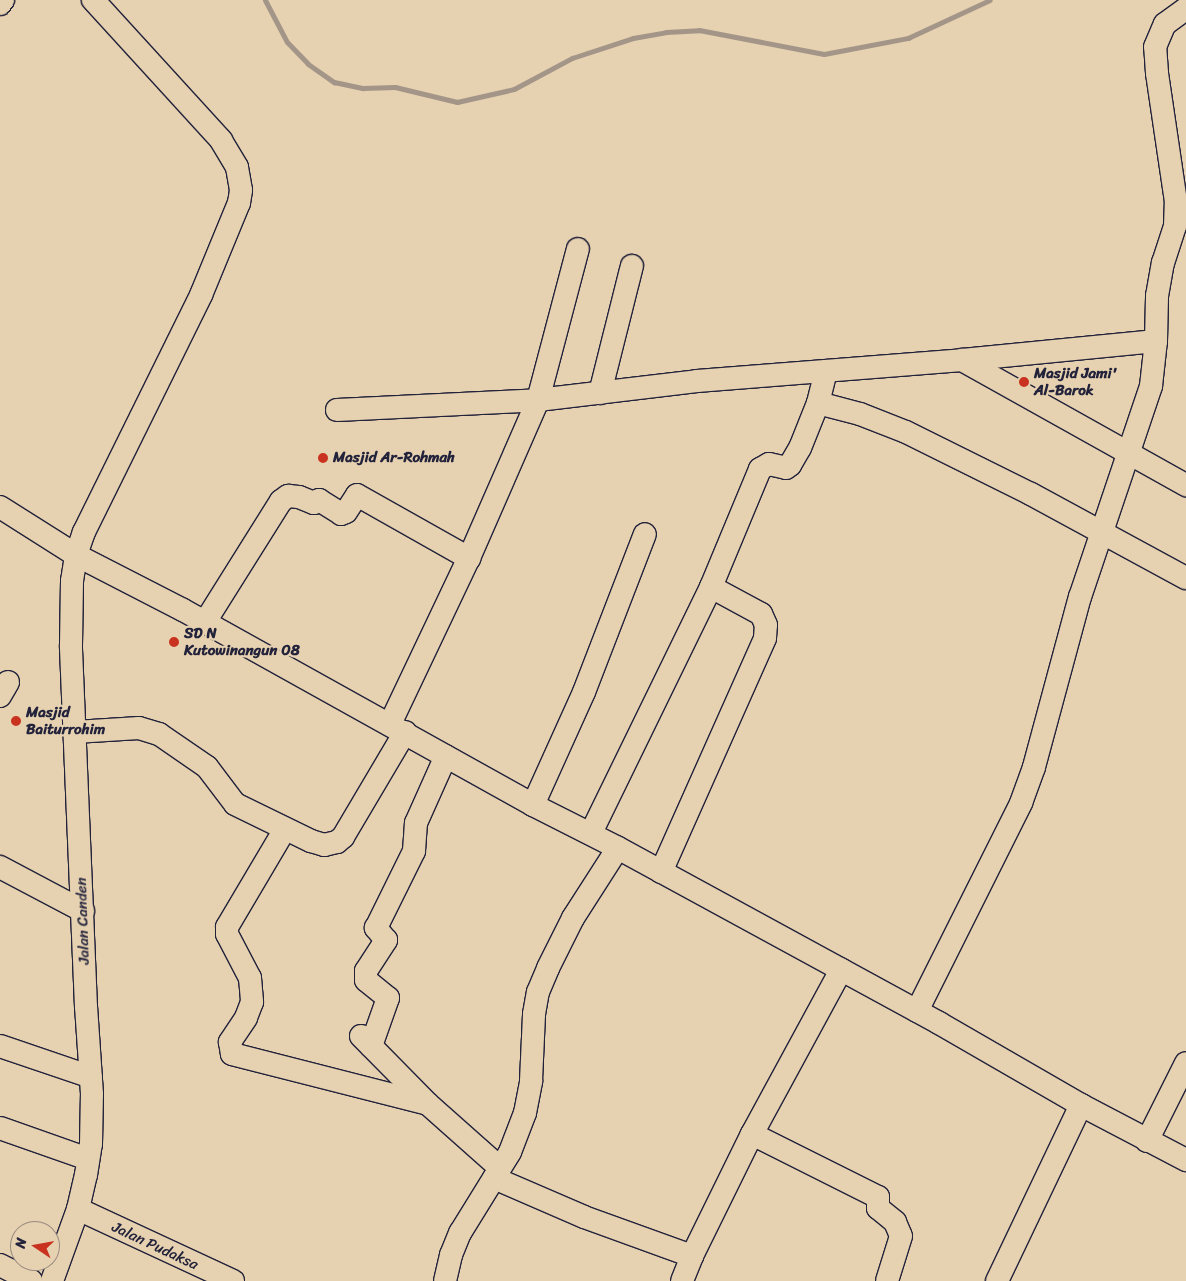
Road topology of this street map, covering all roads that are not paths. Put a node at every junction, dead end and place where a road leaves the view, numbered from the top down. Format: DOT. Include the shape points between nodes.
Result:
graph roads {
  1 [pos="3,0"];
  2 [pos="92,0"];
  3 [pos="0,4"];
  4 [pos="1186,9"];
  5 [pos="578,249"];
  6 [pos="632,266"];
  7 [pos="1156,341"];
  8 [pos="962,360"];
  9 [pos="826,371"];
  10 [pos="600,393"];
  11 [pos="538,400"];
  12 [pos="818,403"];
  13 [pos="337,410"];
  14 [pos="1128,453"];
  15 [pos="1186,485"];
  16 [pos="0,507"];
  17 [pos="1102,532"];
  18 [pos="645,534"];
  19 [pos="76,555"];
  20 [pos="469,558"];
  21 [pos="1186,578"];
  22 [pos="711,587"];
  23 [pos="205,622"];
  24 [pos="397,728"];
  25 [pos="75,732"];
  26 [pos="446,756"];
  27 [pos="533,805"];
  28 [pos="285,829"];
  29 [pos="591,834"];
  30 [pos="618,848"];
  31 [pos="0,867"];
  32 [pos="661,872"];
  33 [pos="83,911"];
  34 [pos="841,970"];
  35 [pos="917,1011"];
  36 [pos="0,1046"];
  37 [pos="1186,1064"];
  38 [pos="91,1077"];
  39 [pos="428,1104"];
  40 [pos="1081,1105"];
  41 [pos="0,1128"];
  42 [pos="752,1134"];
  43 [pos="1147,1141"];
  44 [pos="88,1159"];
  45 [pos="1186,1160"];
  46 [pos="497,1173"];
  47 [pos="78,1209"];
  48 [pos="692,1256"];
  49 [pos="0,1265"];
  50 [pos="31,1281"];
  51 [pos="52,1281"];
  52 [pos="233,1281"];
  53 [pos="445,1281"];
  54 [pos="682,1281"];
  55 [pos="887,1281"];
  56 [pos="997,1281"];
  1 -- 3 [label="street"];
  2 -- 19 [label="street, Jalan Canden" via="221,140 238,167 240,190 239,203 201,295 88,523"];
  4 -- 7 [label="street" via="1165,24 1155,47 1176,202 1175,226 1157,296"];
  5 -- 11 [label="street"];
  6 -- 10 [label="street"];
  7 -- 8 [label="street"];
  7 -- 14 [label="street" via="1150,386"];
  8 -- 9 [label="street"];
  8 -- 14 [label="street"];
  9 -- 10 [label="street" via="697,381"];
  9 -- 12 [label="street"];
  10 -- 11 [label="street"];
  11 -- 13 [label="street"];
  11 -- 20 [label="street"];
  12 -- 17 [label="street" via="860,414 906,432"];
  12 -- 22 [label="street" via="790,466 769,464 760,469"];
  14 -- 15 [label="street"];
  14 -- 17 [label="street"];
  16 -- 19 [label="street"];
  17 -- 21 [label="street"];
  17 -- 35 [label="street" via="1080,597 1022,803"];
  18 -- 27 [label="street" via="584,692"];
  19 -- 23 [label="street"];
  19 -- 25 [label="street, Jalan Canden" via="72,580 71,645"];
  20 -- 23 [label="street" via="357,494 346,512 341,514 319,500 314,503 288,496 281,501"];
  20 -- 24 [label="street"];
  22 -- 29 [label="street"];
  22 -- 32 [label="street" via="761,614 766,624 765,638"];
  23 -- 24 [label="street"];
  24 -- 26 [label="street"];
  24 -- 28 [label="street" via="340,840 320,844"];
  25 -- 28 [label="street" via="139,728 159,734 207,767 235,804"];
  25 -- 33 [label="street, Jalan Canden"];
  26 -- 27 [label="street"];
  26 -- 39 [label="street" via="416,823 414,851 376,928 386,940 366,971 366,980 388,998 366,1041"];
  27 -- 29 [label="street"];
  28 -- 39 [label="street" via="227,927 227,934 250,978 252,1002 230,1042 232,1054"];
  29 -- 30 [label="street"];
  30 -- 32 [label="street"];
  30 -- 46 [label="street" via="573,918 538,992 531,1081 524,1113 510,1152"];
  31 -- 33 [label="street"];
  32 -- 34 [label="street"];
  33 -- 38 [label="street, Jalan Canden"];
  34 -- 35 [label="street"];
  34 -- 42 [label="street"];
  35 -- 40 [label="street"];
  36 -- 38 [label="street"];
  37 -- 43 [label="street"];
  38 -- 44 [label="street, Jalan Canden"];
  39 -- 46 [label="street"];
  40 -- 43 [label="street"];
  40 -- 56 [label="street"];
  41 -- 44 [label="street"];
  42 -- 48 [label="street"];
  42 -- 55 [label="street" via="878,1197 878,1208 895,1222 901,1236"];
  43 -- 45 [label="street"];
  44 -- 47 [label="street, Jalan Canden"];
  46 -- 48 [label="street" via="584,1217"];
  46 -- 53 [label="street" via="460,1233"];
  47 -- 51 [label="street, Jalan Canden"];
  47 -- 52 [label="street, Jalan Pudaksa"];
  48 -- 54 [label="street"];
  49 -- 50 [label="street"];
}
